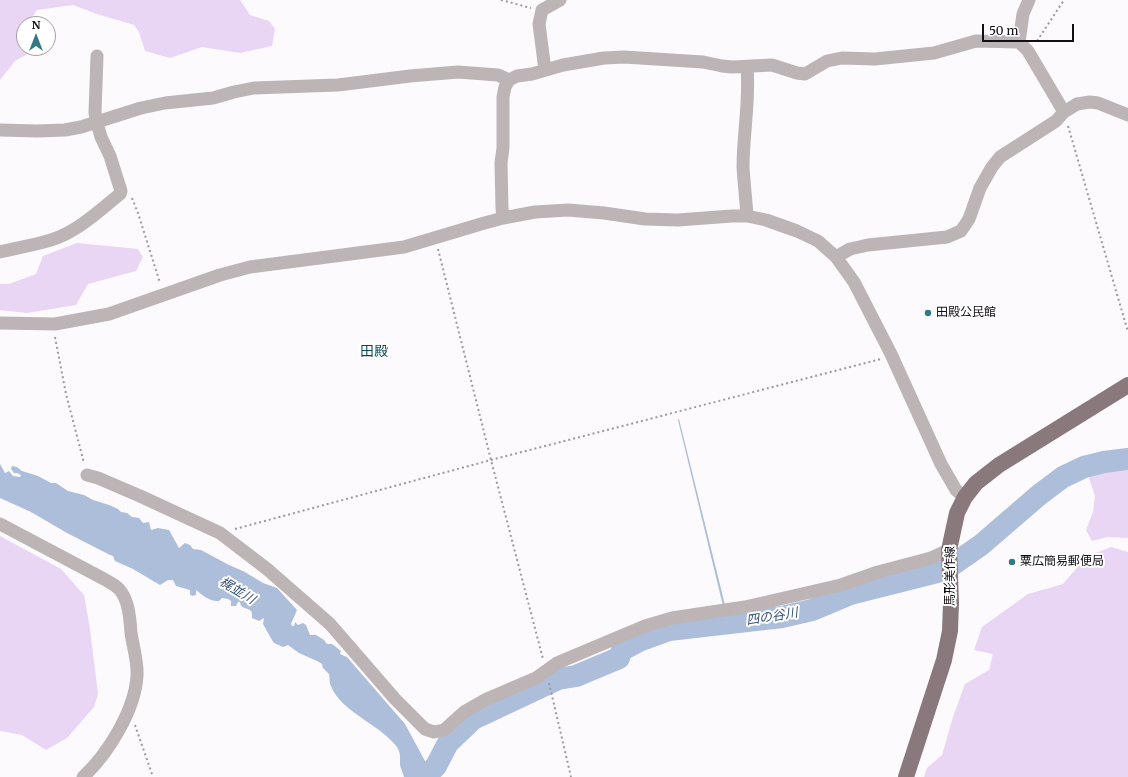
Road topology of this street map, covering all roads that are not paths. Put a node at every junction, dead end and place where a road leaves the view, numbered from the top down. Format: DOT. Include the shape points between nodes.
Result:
graph roads {
  1 [pos="560,0"];
  2 [pos="1029,0"];
  3 [pos="1019,42"];
  4 [pos="97,56"];
  5 [pos="747,67"];
  6 [pos="545,70"];
  7 [pos="510,80"];
  8 [pos="1064,112"];
  9 [pos="1128,115"];
  10 [pos="97,123"];
  11 [pos="0,130"];
  12 [pos="747,216"];
  13 [pos="503,218"];
  14 [pos="0,252"];
  15 [pos="836,257"];
  16 [pos="0,323"];
  17 [pos="1128,386"];
  18 [pos="87,475"];
  19 [pos="965,497"];
  20 [pos="0,524"];
  21 [pos="949,552"];
  22 [pos="83,777"];
  23 [pos="906,777"];
  1 -- 6 [label="street" via="542,10 540,24"];
  2 -- 3 [label="street" via="1023,14"];
  3 -- 5 [label="street" via="976,41 934,53 842,58 827,61 805,74 797,74 772,65"];
  3 -- 8 [label="street" via="1028,51"];
  4 -- 10 [label="street"];
  5 -- 6 [label="street" via="624,57 604,58"];
  5 -- 12 [label="street" via="748,101 743,167"];
  6 -- 7 [label="street"];
  7 -- 10 [label="street" via="498,75 458,72 338,85 254,88 213,98 141,108"];
  7 -- 13 [label="street" via="503,97"];
  8 -- 9 [label="street" via="1077,104 1090,102"];
  8 -- 15 [label="street" via="1056,121 1000,157 980,188 969,219 961,231 947,236 868,245 850,249"];
  10 -- 11 [label="street" via="65,130"];
  10 -- 14 [label="street" via="110,156 120,194 70,232 52,240"];
  12 -- 13 [label="street" via="645,219 604,212 568,210 535,212"];
  12 -- 15 [label="street" via="797,231 818,241"];
  13 -- 16 [label="street" via="397,248 250,267 109,314 55,324"];
  15 -- 19 [label="street" via="854,282 891,354 941,464 956,490"];
  17 -- 19 [label="main road, 馬形美作線" via="999,465 976,483"];
  18 -- 21 [label="street" via="220,533 267,569 330,624 395,699 425,729 434,732 444,730 464,712 487,699 536,678 557,664 652,624 672,618 745,607 805,594"];
  19 -- 21 [label="main road, 馬形美作線" via="957,513"];
  20 -- 22 [label="street" via="104,579 119,589 125,598 137,673 136,687 118,732 105,753"];
  21 -- 23 [label="main road, 馬形美作線" via="950,631 944,660"];
}
